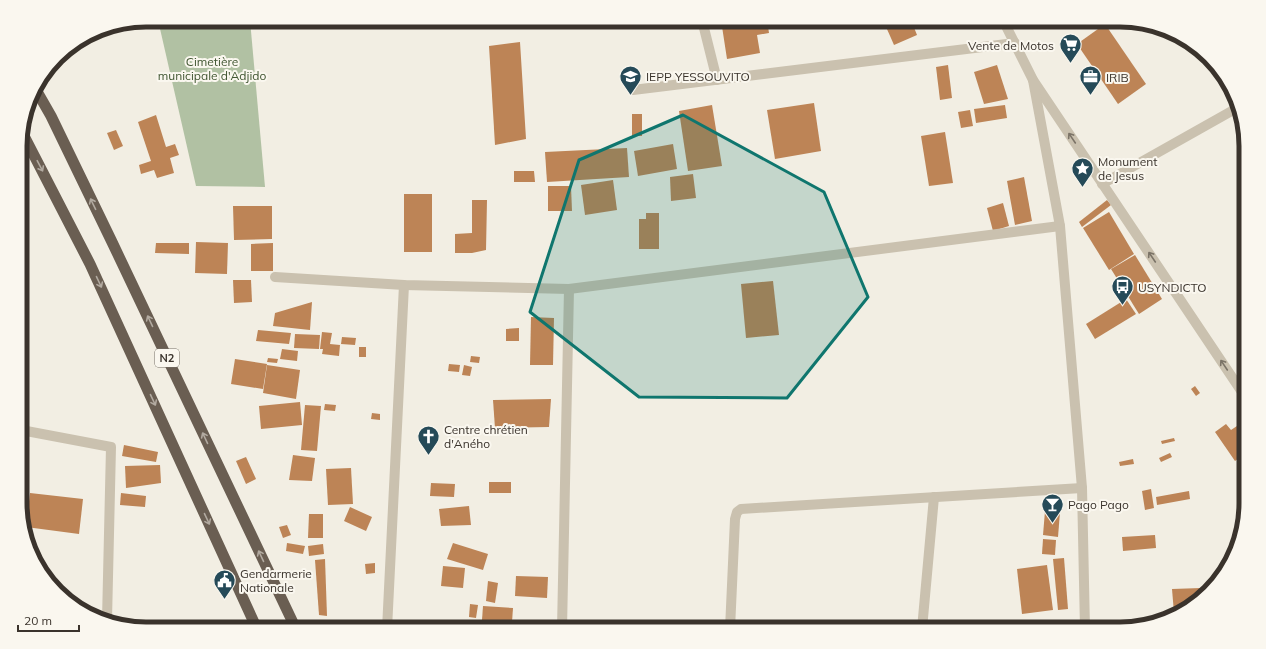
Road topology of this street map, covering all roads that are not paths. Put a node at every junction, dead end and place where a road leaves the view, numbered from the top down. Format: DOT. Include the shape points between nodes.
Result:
graph roads {
  1 [pos="704,27"];
  2 [pos="1007,27"];
  3 [pos="1015,43"];
  4 [pos="717,80"];
  5 [pos="1033,80"];
  6 [pos="633,90"];
  7 [pos="39,94"];
  8 [pos="1233,110"];
  9 [pos="27,142"];
  10 [pos="1102,184"];
  11 [pos="1060,226"];
  12 [pos="275,277"];
  13 [pos="404,285"];
  14 [pos="570,289"];
  15 [pos="1239,388"];
  16 [pos="27,431"];
  17 [pos="1082,488"];
  18 [pos="934,497"];
  19 [pos="107,616"];
  20 [pos="254,622"];
  21 [pos="293,622"];
  22 [pos="387,622"];
  23 [pos="562,622"];
  24 [pos="730,622"];
  25 [pos="923,622"];
  26 [pos="1085,622"];
  1 -- 4 [label="street"];
  2 -- 3 [label="street"];
  3 -- 4 [label="street"];
  3 -- 5 [label="street"];
  4 -- 6 [label="street"];
  10 -- 5 [label="street, one-way"];
  5 -- 11 [label="street"];
  21 -- 7 [label="highway, N2, one-way" via="112,242"];
  8 -- 10 [label="street"];
  9 -- 20 [label="highway, N2, one-way" via="90,264"];
  15 -- 10 [label="street, one-way"];
  11 -- 14 [label="street"];
  11 -- 17 [label="street"];
  12 -- 13 [label="street"];
  13 -- 14 [label="street"];
  13 -- 22 [label="street"];
  14 -- 23 [label="street"];
  16 -- 19 [label="street" via="111,448"];
  17 -- 18 [label="street"];
  17 -- 26 [label="street"];
  18 -- 24 [label="street" via="742,509 737,512 734,519"];
  18 -- 25 [label="street"];
}
